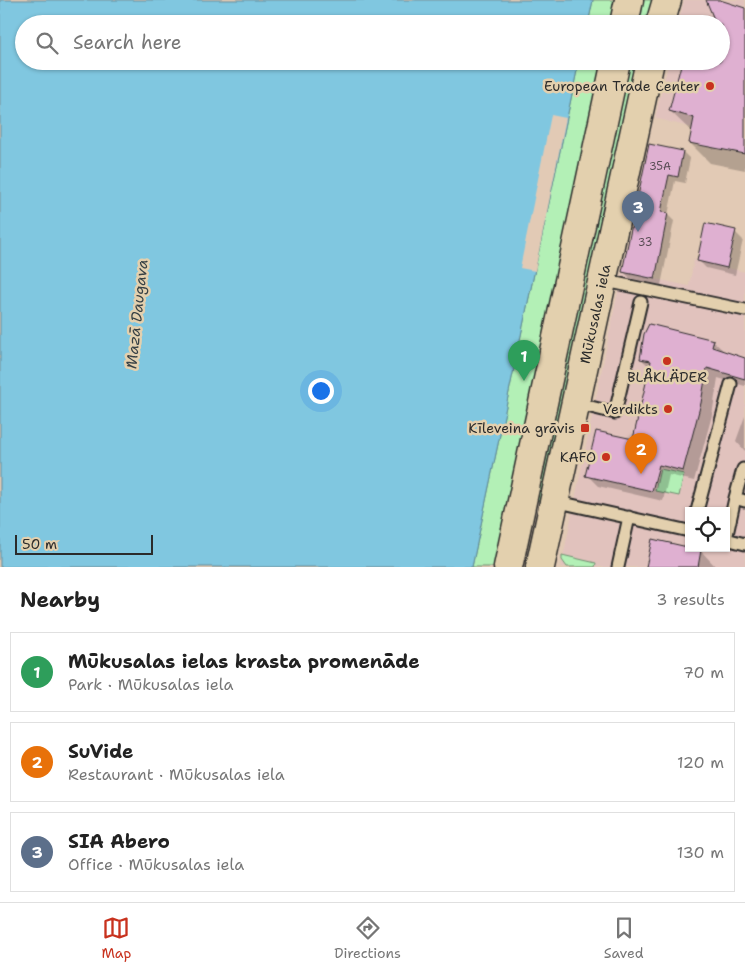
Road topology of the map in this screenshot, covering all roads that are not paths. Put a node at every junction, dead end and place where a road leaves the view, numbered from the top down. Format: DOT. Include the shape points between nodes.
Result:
graph roads {
  1 [pos="629,0"];
  2 [pos="667,0"];
  3 [pos="626,15"];
  4 [pos="663,15"];
  5 [pos="614,70"];
  6 [pos="648,70"];
  7 [pos="602,280"];
  8 [pos="641,302"];
  9 [pos="745,310"];
  10 [pos="731,384"];
  11 [pos="575,403"];
  12 [pos="745,470"];
  13 [pos="740,500"];
  14 [pos="554,501"];
  15 [pos="698,507"];
  16 [pos="629,518"];
  17 [pos="685,530"];
  18 [pos="745,544"];
  19 [pos="508,567"];
  20 [pos="540,567"];
  21 [pos="618,567"];
  1 -- 3 [label="main road"];
  2 -- 4 [label="main road"];
  5 -- 19 [label="main road"];
  6 -- 7 [label="main road, Mūkusalas iela"];
  7 -- 9 [label="lane"];
  7 -- 11 [label="main road, Mūkusalas iela"];
  8 -- 11 [label="lane" via="615,413"];
  10 -- 15 [label="lane"];
  11 -- 14 [label="main road, Mūkusalas iela"];
  12 -- 13 [label="lane"];
  13 -- 18 [label="lane" via="726,539"];
  14 -- 16 [label="lane"];
  14 -- 20 [label="main road, Mūkusalas iela"];
  16 -- 17 [label="lane"];
  16 -- 21 [label="lane"];
}
